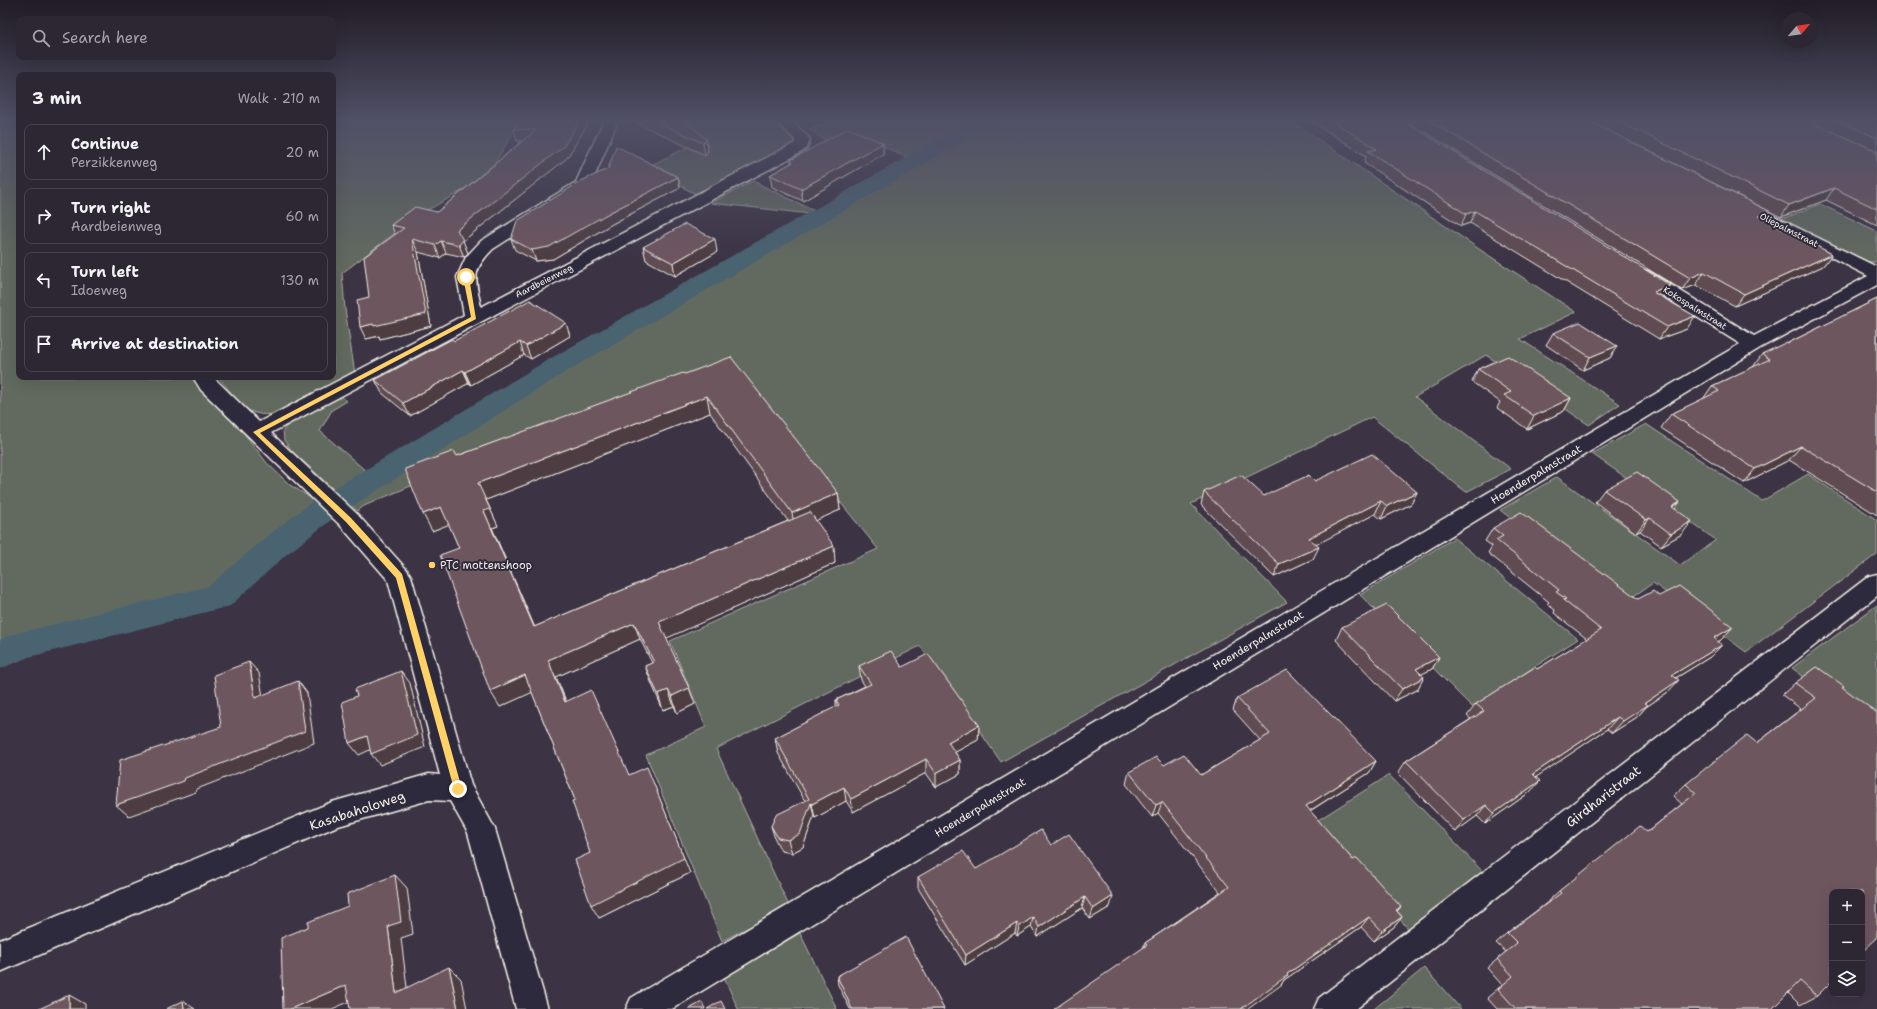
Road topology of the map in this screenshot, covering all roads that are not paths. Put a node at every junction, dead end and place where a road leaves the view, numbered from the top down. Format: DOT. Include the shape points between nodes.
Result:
graph roads {
  1 [pos="591,167"];
  2 [pos="764,167"];
  3 [pos="1729,199"];
  4 [pos="1626,265"];
  5 [pos="1877,274"];
  6 [pos="1877,278"];
  7 [pos="474,318"];
  8 [pos="1753,344"];
  9 [pos="205,380"];
  10 [pos="256,432"];
  11 [pos="1877,583"];
  12 [pos="458,789"];
  13 [pos="0,956"];
  14 [pos="532,1009"];
  15 [pos="642,1009"];
  16 [pos="1330,1009"];
  1 -- 7 [label="street" via="583,185 487,246 475,257 466,277"];
  2 -- 7 [label="street, Aardbeienweg"];
  3 -- 5 [label="street, Oliepalmstraat"];
  4 -- 8 [label="street, Kokospalmstraat"];
  6 -- 8 [label="street, Hoenderpalmstraat"];
  7 -- 10 [label="street, Aardbeienweg"];
  8 -- 15 [label="street, Hoenderpalmstraat"];
  9 -- 10 [label="street"];
  10 -- 12 [label="street" via="349,520 399,576"];
  11 -- 16 [label="street, Girdharistraat"];
  12 -- 13 [label="street, Kasabaholoweg" via="429,787 332,815"];
  12 -- 14 [label="street" via="481,829"];
}
